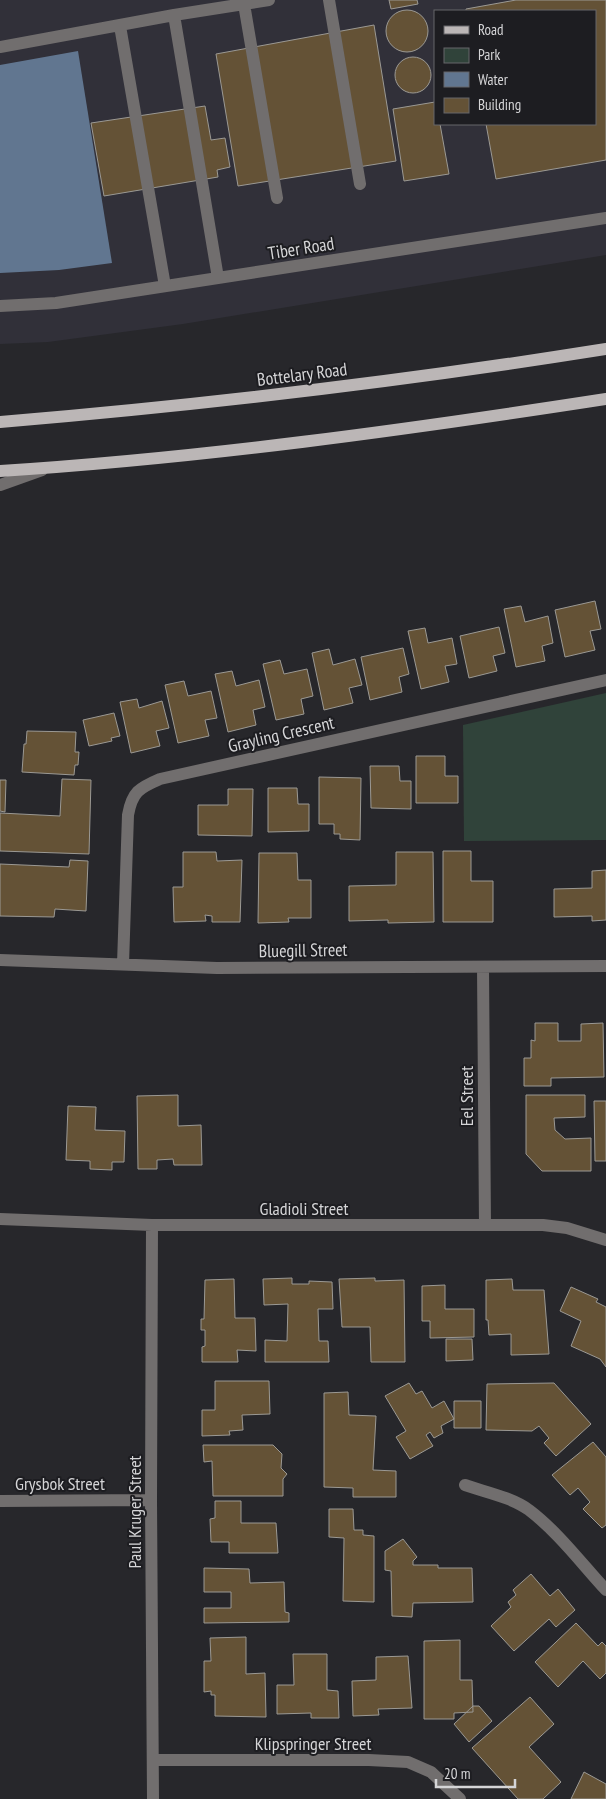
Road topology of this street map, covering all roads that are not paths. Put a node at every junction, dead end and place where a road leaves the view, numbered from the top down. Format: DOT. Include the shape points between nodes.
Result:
graph roads {
  1 [pos="269,0"];
  2 [pos="329,0"];
  3 [pos="244,4"];
  4 [pos="174,15"];
  5 [pos="120,26"];
  6 [pos="0,48"];
  7 [pos="360,184"];
  8 [pos="277,198"];
  9 [pos="606,218"];
  10 [pos="218,278"];
  11 [pos="165,286"];
  12 [pos="0,306"];
  13 [pos="606,349"];
  14 [pos="606,399"];
  15 [pos="0,422"];
  16 [pos="47,468"];
  17 [pos="0,471"];
  18 [pos="0,485"];
  19 [pos="606,680"];
  20 [pos="0,960"];
  21 [pos="122,964"];
  22 [pos="606,966"];
  23 [pos="483,967"];
  24 [pos="0,1219"];
  25 [pos="152,1225"];
  26 [pos="485,1225"];
  27 [pos="606,1240"];
  28 [pos="465,1485"];
  29 [pos="151,1500"];
  30 [pos="0,1501"];
  31 [pos="606,1590"];
  32 [pos="153,1760"];
  33 [pos="153,1799"];
  34 [pos="460,1799"];
  1 -- 3 [label="street"];
  2 -- 7 [label="street"];
  3 -- 4 [label="street"];
  3 -- 8 [label="street"];
  4 -- 5 [label="street"];
  4 -- 10 [label="street"];
  5 -- 6 [label="street"];
  5 -- 11 [label="street"];
  9 -- 10 [label="street, Tiber Road"];
  10 -- 11 [label="street, Tiber Road"];
  11 -- 12 [label="street, Tiber Road" via="56,303"];
  13 -- 15 [label="main road, Bottelary Road" via="339,387"];
  14 -- 16 [label="main road" via="321,440"];
  16 -- 17 [label="main road"];
  16 -- 18 [label="street"];
  19 -- 21 [label="street, Grayling Crescent" via="160,779 144,786 130,802 128,815"];
  20 -- 21 [label="street, Bluegill Street"];
  21 -- 23 [label="street, Bluegill Street" via="218,968"];
  22 -- 23 [label="street, Bluegill Street"];
  23 -- 26 [label="street, Eel Street"];
  24 -- 25 [label="street, Gladioli Street"];
  25 -- 26 [label="street, Gladioli Street"];
  25 -- 29 [label="street, Paul Kruger Street"];
  26 -- 27 [label="street, Gladioli Street" via="543,1225 567,1228"];
  28 -- 31 [label="street" via="528,1510"];
  29 -- 30 [label="street, Grysbok Street"];
  29 -- 32 [label="street, Paul Kruger Street"];
  32 -- 33 [label="street, Paul Kruger Street"];
  32 -- 34 [label="street, Klipspringer Street" via="408,1762 431,1772"];
}
